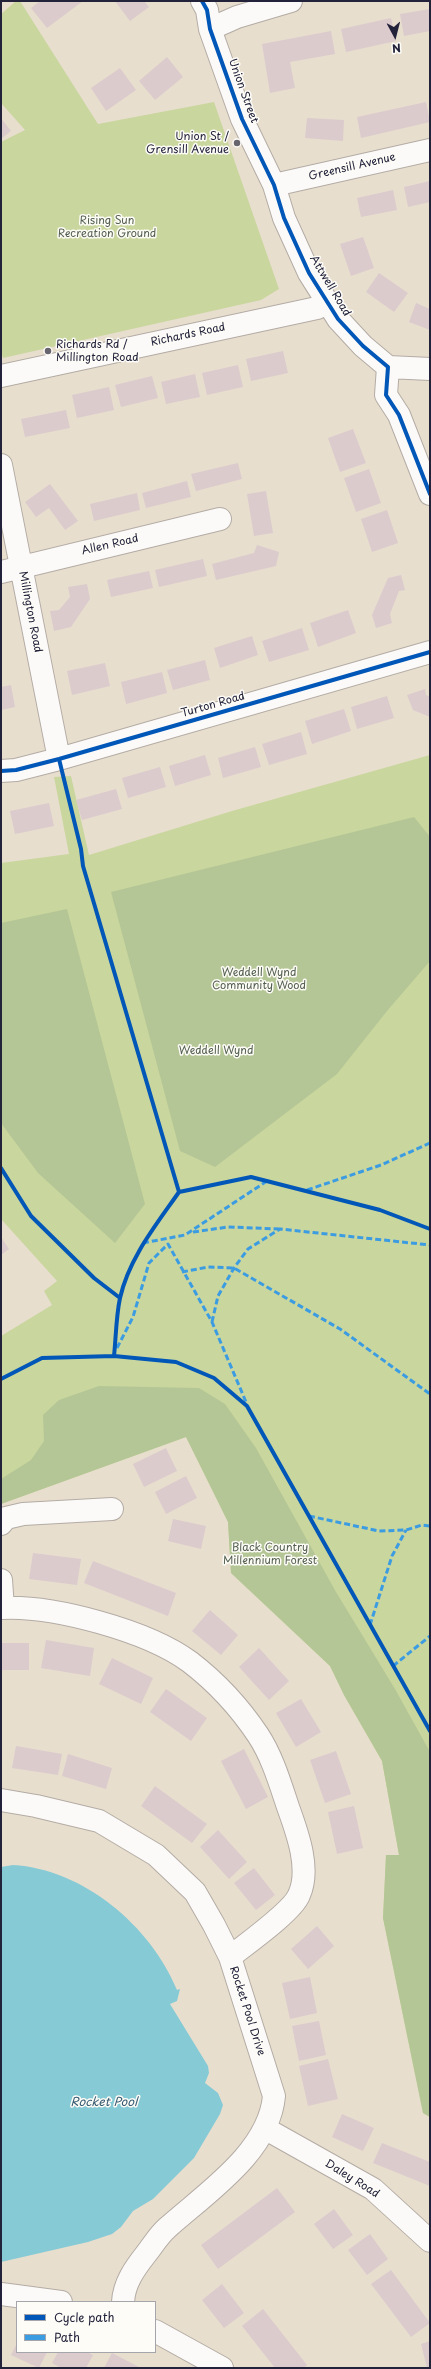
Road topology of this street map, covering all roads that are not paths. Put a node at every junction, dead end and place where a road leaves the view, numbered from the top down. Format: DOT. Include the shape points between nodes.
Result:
graph roads {
  1 [pos="202,1"];
  2 [pos="291,1"];
  3 [pos="210,29"];
  4 [pos="430,150"];
  5 [pos="274,185"];
  6 [pos="328,303"];
  7 [pos="388,367"];
  8 [pos="430,370"];
  9 [pos="1,376"];
  10 [pos="1,465"];
  11 [pos="430,494"];
  12 [pos="220,519"];
  13 [pos="11,569"];
  14 [pos="430,652"];
  15 [pos="59,759"];
  16 [pos="1,771"];
  17 [pos="112,1509"];
  18 [pos="1,1524"];
  19 [pos="1,1580"];
  20 [pos="2,1608"];
  21 [pos="1,1800"];
  22 [pos="230,1957"];
  23 [pos="266,2129"];
  24 [pos="430,2241"];
  25 [pos="1,2294"];
  26 [pos="54,2301"];
  27 [pos="123,2301"];
  28 [pos="156,2332"];
  29 [pos="222,2368"];
  1 -- 3 [label="street, Union Street" via="207,10"];
  2 -- 3 [label="street" via="237,17"];
  3 -- 5 [label="street, Union Street" via="242,119"];
  4 -- 5 [label="street, Greensill Avenue"];
  5 -- 6 [label="street, Attwell Road" via="284,218 309,273"];
  6 -- 7 [label="street, Attwell Road" via="338,320"];
  6 -- 9 [label="street, Richards Road" via="317,308"];
  7 -- 8 [label="street"];
  7 -- 11 [label="street" via="386,395 399,415"];
  10 -- 13 [label="street, Millington Road"];
  12 -- 13 [label="street, Allen Road"];
  13 -- 15 [label="street, Millington Road"];
  14 -- 15 [label="street, Turton Road"];
  15 -- 16 [label="street, Turton Road"];
  17 -- 18 [label="street" via="23,1514 6,1518"];
  19 -- 20 [label="street"];
  20 -- 22 [label="street" via="66,1615 100,1622 146,1638 190,1662 230,1700 258,1736 276,1772 298,1835 303,1874 300,1894 291,1908"];
  21 -- 22 [label="street, Rocket Pool Drive" via="99,1821 151,1852 194,1892"];
  22 -- 23 [label="street, Rocket Pool Drive" via="274,2096"];
  23 -- 24 [label="street, Daley Road" via="373,2190"];
  23 -- 27 [label="street, Rocket Pool Drive" via="233,2169 166,2229 133,2270 123,2293"];
  25 -- 26 [label="street"];
  28 -- 29 [label="street"];
}
